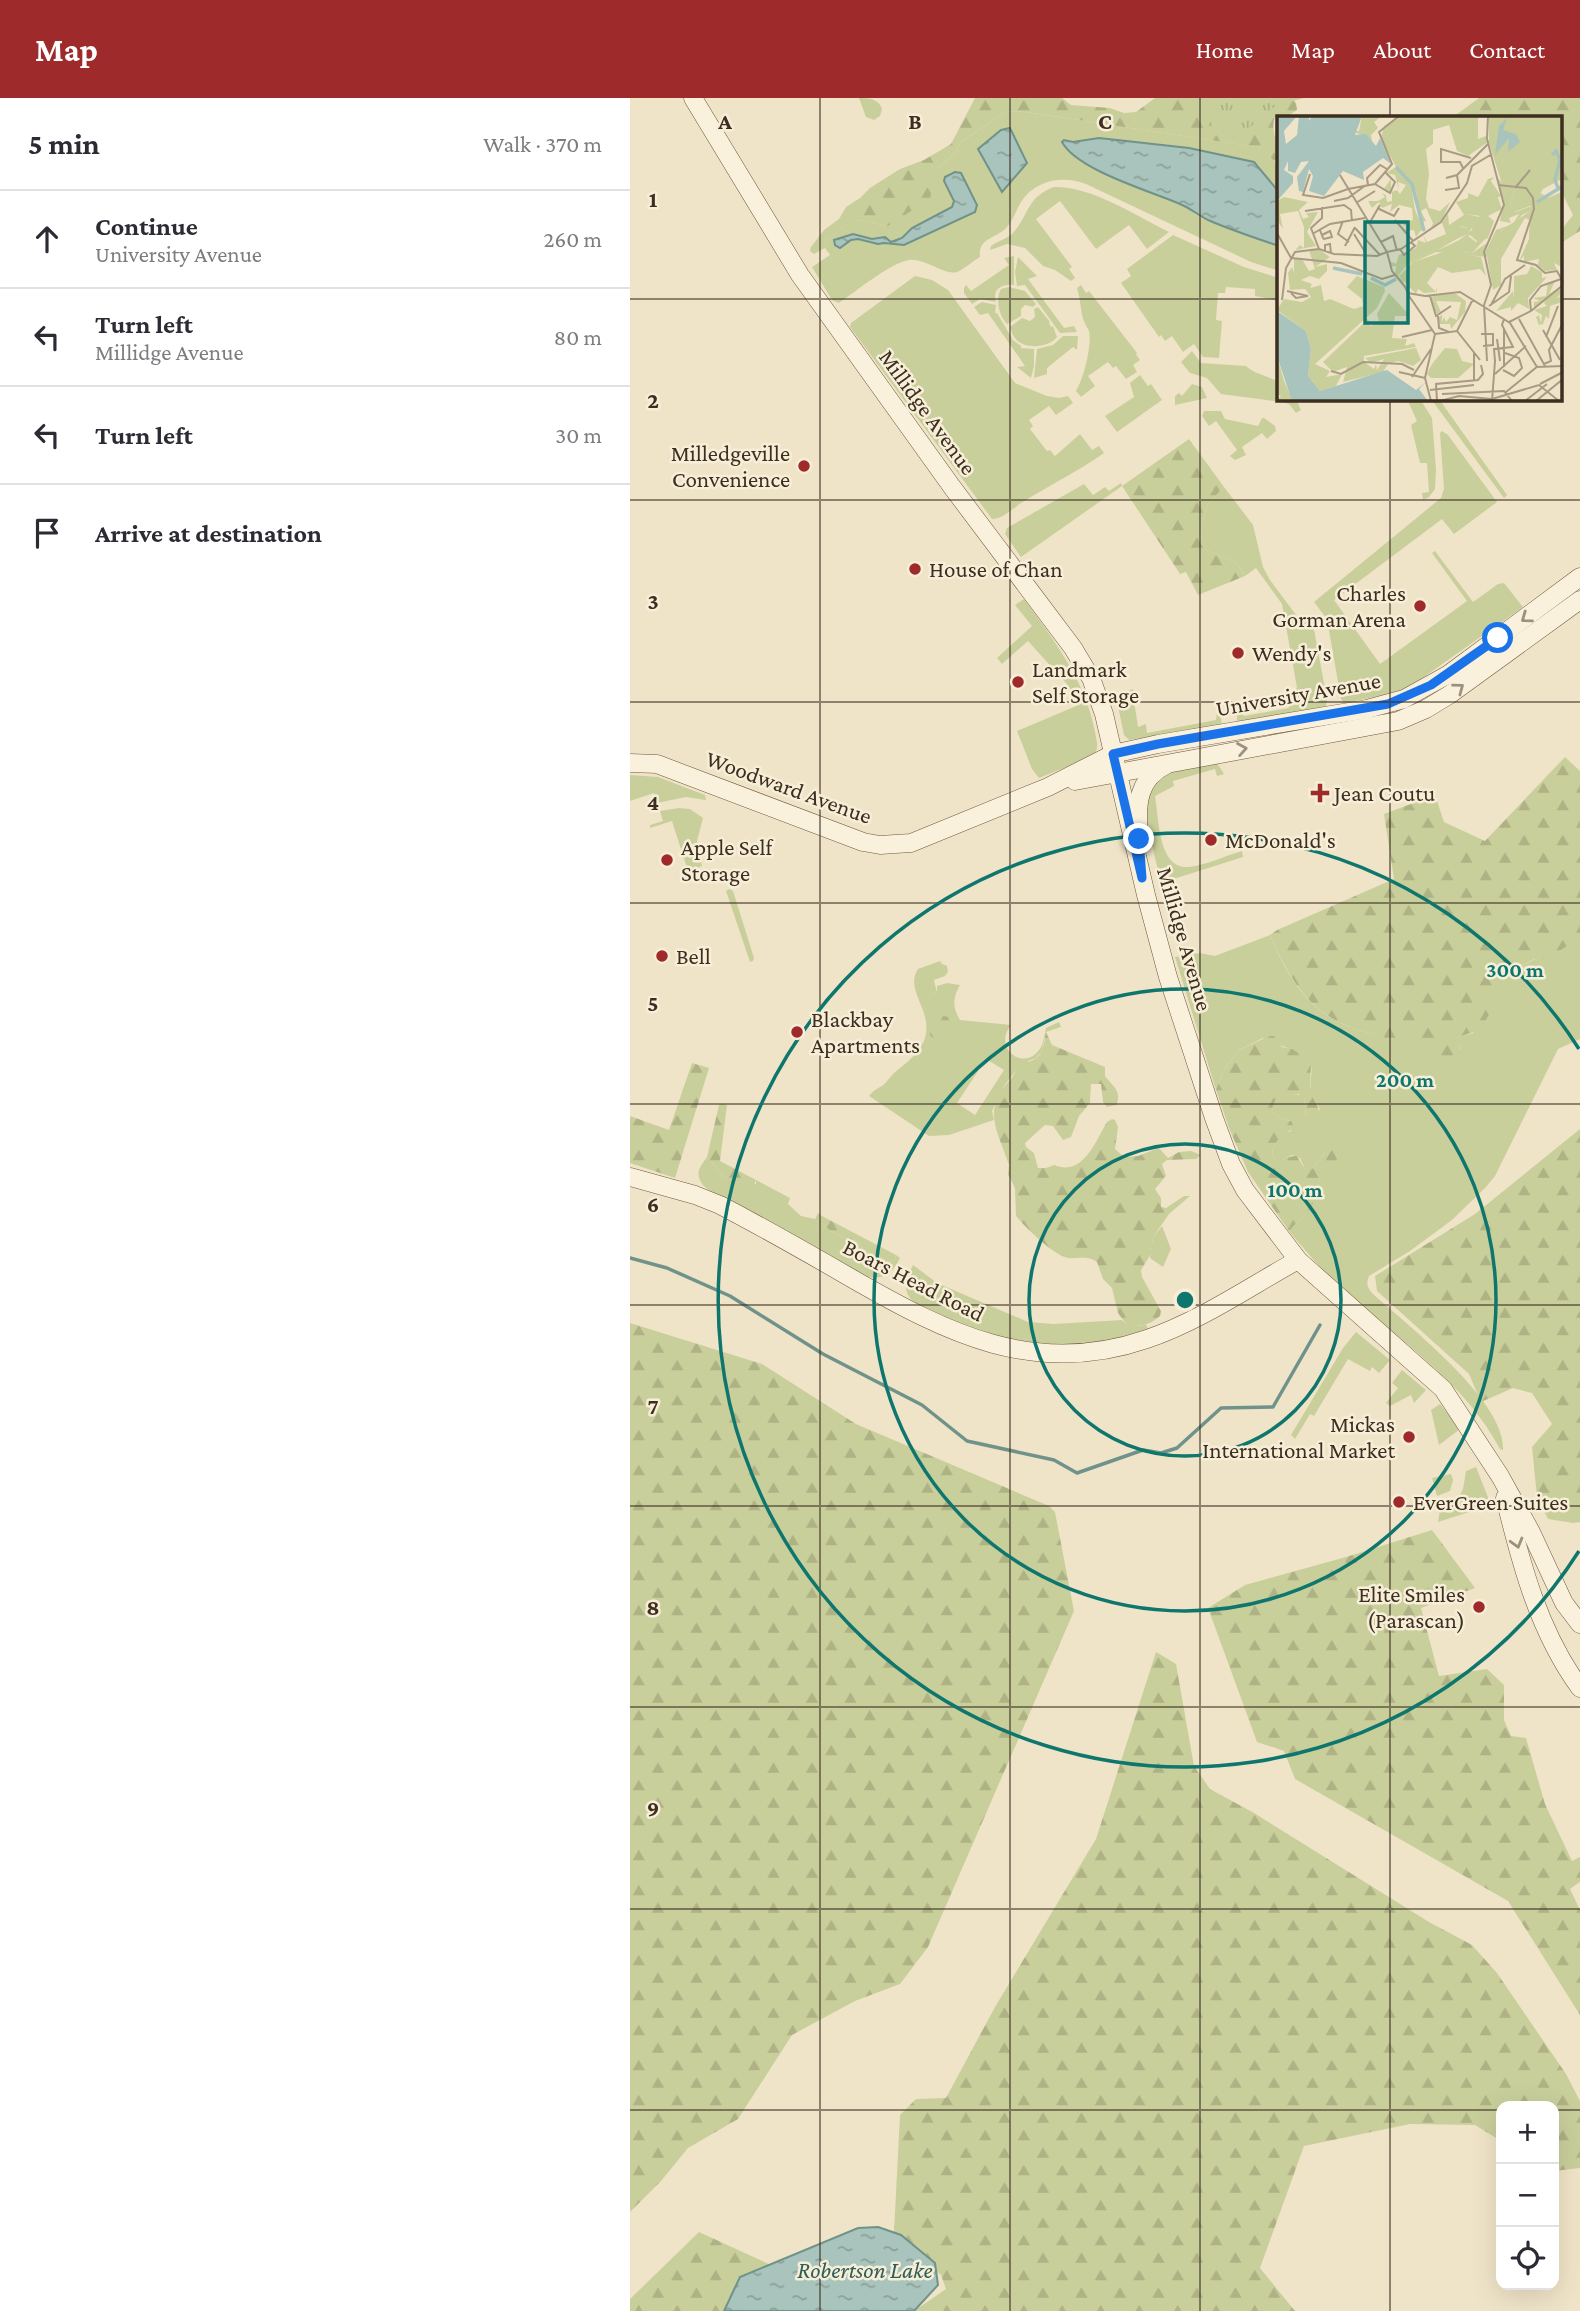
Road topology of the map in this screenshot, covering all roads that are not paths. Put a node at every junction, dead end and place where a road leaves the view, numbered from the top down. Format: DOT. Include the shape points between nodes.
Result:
graph roads {
  1 [pos="693,98"];
  2 [pos="1580,577"];
  3 [pos="1580,600"];
  4 [pos="1175,761"];
  5 [pos="630,763"];
  6 [pos="1115,763"];
  7 [pos="1142,878"];
  8 [pos="630,1177"];
  9 [pos="1298,1260"];
  10 [pos="1500,1476"];
  11 [pos="1538,1613"];
  12 [pos="1580,1625"];
  13 [pos="1555,1646"];
  14 [pos="1580,1663"];
  15 [pos="1580,1688"];
  1 -- 6 [label="main road, Millidge Avenue" via="800,275 1083,663 1104,714"];
  2 -- 6 [label="main road, University Avenue, one-way" via="1449,674 1404,699 1158,744"];
  4 -- 3 [label="main road, University Avenue, one-way" via="1412,716 1450,695"];
  4 -- 6 [label="main road, University Avenue"];
  4 -- 7 [label="main road" via="1151,774 1140,794"];
  5 -- 6 [label="main road, Woodward Avenue" via="657,764 880,845 911,843"];
  6 -- 7 [label="main road, Millidge Avenue"];
  7 -- 9 [label="main road, Millidge Avenue" via="1168,977 1231,1164 1253,1203"];
  8 -- 9 [label="main road, Boars Head Road" via="720,1205 944,1328 988,1345 1033,1352 1085,1352 1146,1340"];
  9 -- 10 [label="main road, Millidge Avenue" via="1439,1384"];
  10 -- 11 [label="main road, Millidge Avenue, one-way"];
  10 -- 12 [label="main road, Millidge Avenue" via="1564,1603"];
  11 -- 12 [label="main road" via="1552,1606"];
  11 -- 13 [label="main road, Millidge Avenue"];
  13 -- 14 [label="main road"];
  13 -- 15 [label="main road, Millidge Avenue"];
}
